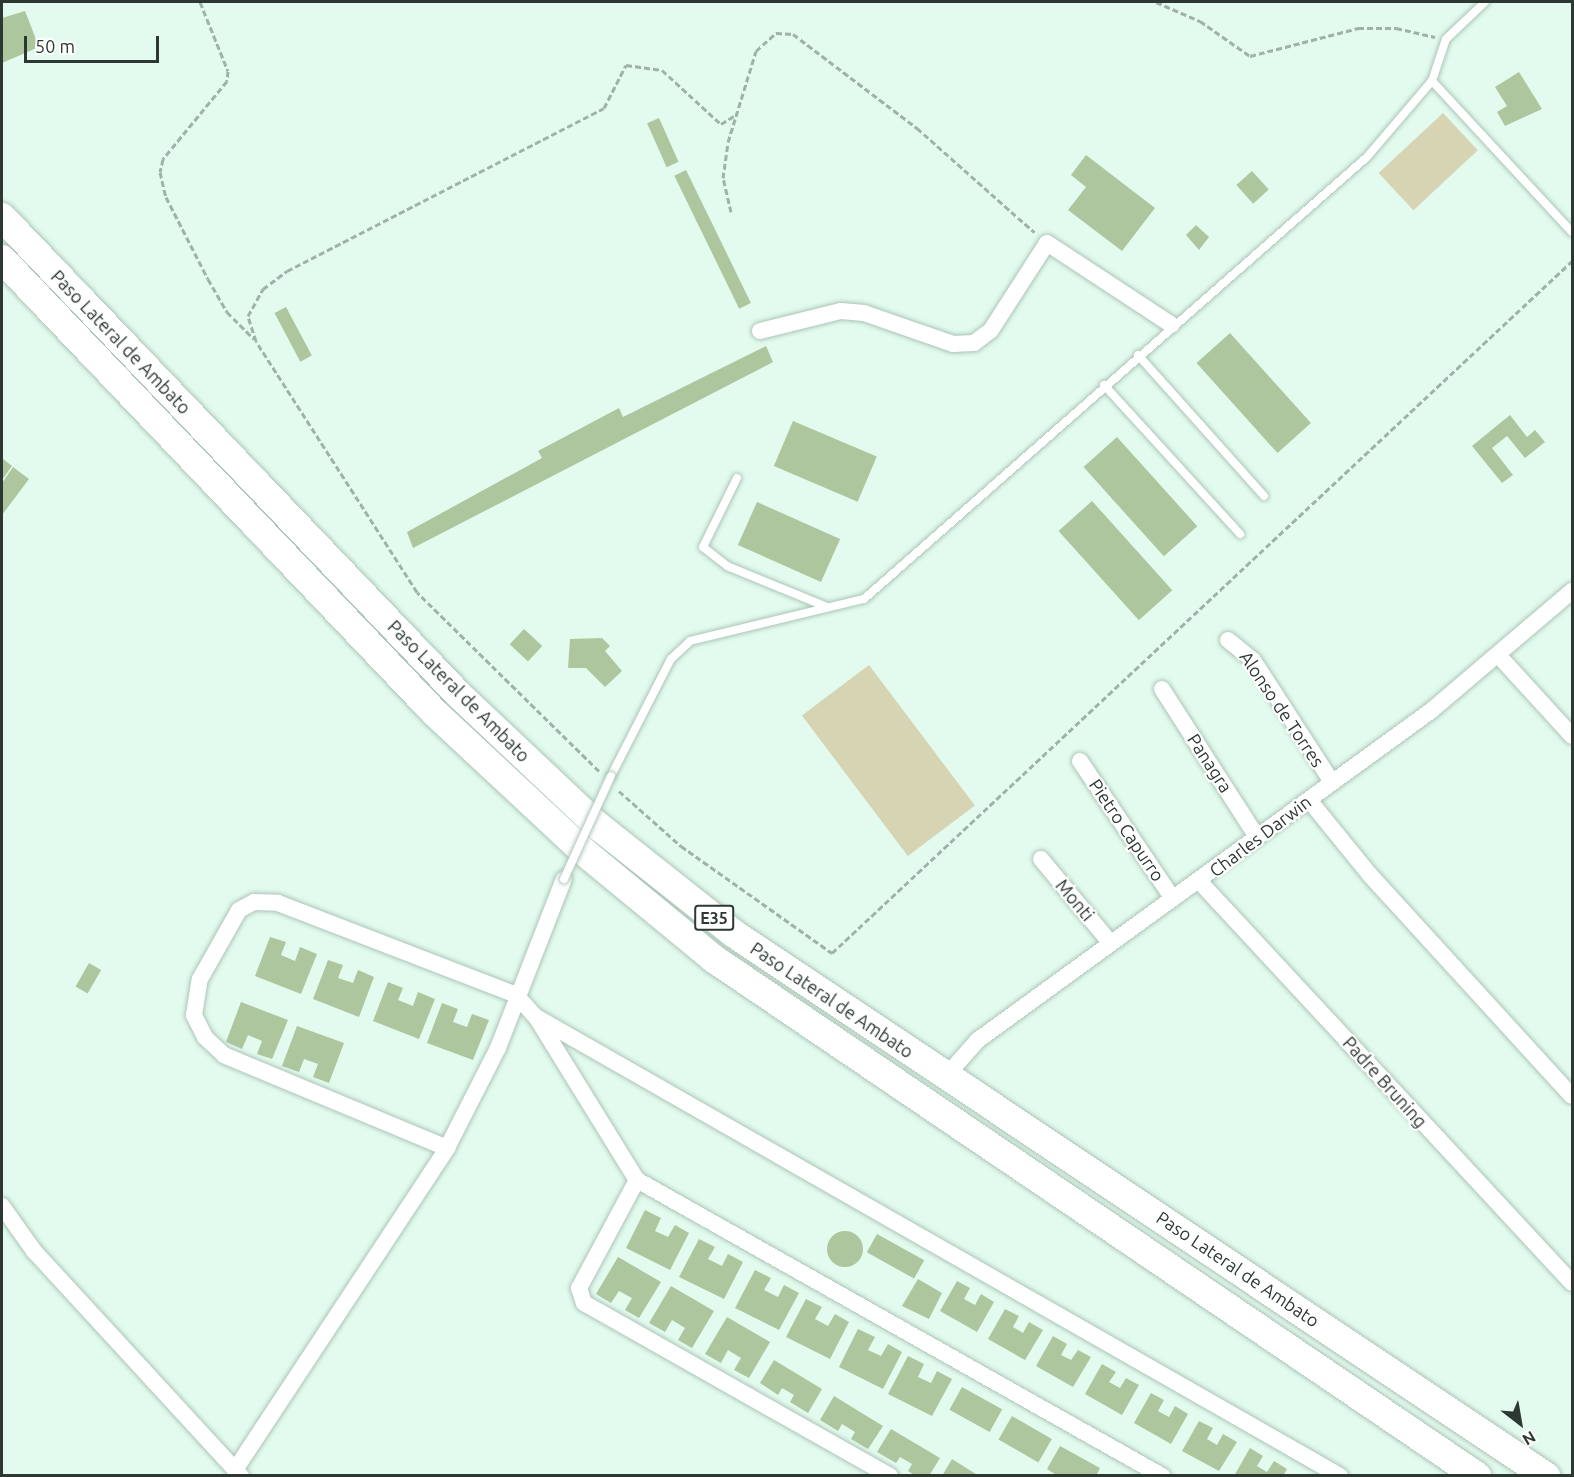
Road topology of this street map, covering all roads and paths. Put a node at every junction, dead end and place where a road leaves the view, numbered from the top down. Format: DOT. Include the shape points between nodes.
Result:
graph roads {
  1 [pos="200,2"];
  2 [pos="1156,2"];
  3 [pos="1485,2"];
  4 [pos="1446,39"];
  5 [pos="1432,81"];
  6 [pos="737,114"];
  7 [pos="731,212"];
  8 [pos="2,217"];
  9 [pos="1572,232"];
  10 [pos="1047,243"];
  11 [pos="2,259"];
  12 [pos="1572,261"];
  13 [pos="1172,325"];
  14 [pos="760,331"];
  15 [pos="256,341"];
  16 [pos="1138,355"];
  17 [pos="1104,385"];
  18 [pos="737,478"];
  19 [pos="1264,496"];
  20 [pos="1240,534"];
  21 [pos="1572,591"];
  22 [pos="828,608"];
  23 [pos="1228,640"];
  24 [pos="1499,656"];
  25 [pos="1162,689"];
  26 [pos="1572,736"];
  27 [pos="1080,761"];
  28 [pos="608,778"];
  29 [pos="1332,782"];
  30 [pos="1309,800"];
  31 [pos="1257,837"];
  32 [pos="1041,859"];
  33 [pos="564,879"];
  34 [pos="1199,881"];
  35 [pos="1173,899"];
  36 [pos="1108,940"];
  37 [pos="516,994"];
  38 [pos="536,1017"];
  39 [pos="945,1077"];
  40 [pos="1572,1096"];
  41 [pos="447,1148"];
  42 [pos="637,1180"];
  43 [pos="1140,1203"];
  44 [pos="2,1206"];
  45 [pos="1120,1232"];
  46 [pos="1572,1283"];
  47 [pos="238,1473"];
  48 [pos="890,1476"];
  49 [pos="1162,1476"];
  50 [pos="1340,1476"];
  51 [pos="1477,1476"];
  52 [pos="1546,1476"];
  1 -- 15 [label="path" via="228,72 227,81 175,143 160,172 166,196 227,312"];
  2 -- 4 [label="path" via="1200,21 1250,56 1358,28 1396,28"];
  3 -- 4 [label="lane"];
  4 -- 5 [label="lane"];
  5 -- 9 [label="lane"];
  5 -- 13 [label="lane" via="1367,157"];
  6 -- 7 [label="path" via="723,178"];
  6 -- 10 [label="path" via="756,51 776,33 793,34 916,128"];
  6 -- 15 [label="path" via="721,124 662,70 626,64 604,108 359,233 263,289 248,316"];
  8 -- 39 [label="highway, Paso Lateral de Ambato / E35" via="459,695 598,826 733,933"];
  10 -- 13 [label="street"];
  10 -- 14 [label="street" via="991,330 974,343 953,344 864,313 841,312"];
  11 -- 45 [label="highway, Paso Lateral de Ambato / E35" via="435,713 583,850 714,960"];
  12 -- 28 [label="path" via="832,953 681,846"];
  13 -- 16 [label="lane"];
  15 -- 28 [label="path" via="417,592"];
  16 -- 17 [label="lane"];
  16 -- 19 [label="lane"];
  17 -- 20 [label="lane"];
  17 -- 22 [label="lane" via="864,598"];
  18 -- 22 [label="lane" via="703,547 727,566"];
  21 -- 24 [label="street, Charles Darwin"];
  22 -- 28 [label="lane" via="690,641 670,659"];
  23 -- 29 [label="street, Alonso de Torres" via="1253,660"];
  24 -- 26 [label="street"];
  24 -- 29 [label="street, Charles Darwin"];
  25 -- 31 [label="street, Panagra"];
  27 -- 35 [label="street, Pietro Capurro"];
  28 -- 33 [label="lane, bridge"];
  29 -- 30 [label="street, Charles Darwin"];
  30 -- 31 [label="street, Charles Darwin"];
  30 -- 40 [label="street" via="1370,875"];
  31 -- 34 [label="street, Charles Darwin"];
  32 -- 36 [label="street, Monti"];
  33 -- 37 [label="street"];
  34 -- 35 [label="street, Charles Darwin"];
  34 -- 46 [label="street, Padre Bruning"];
  35 -- 36 [label="street, Charles Darwin"];
  36 -- 39 [label="street, Charles Darwin" via="978,1040"];
  37 -- 38 [label="street"];
  37 -- 41 [label="street" via="498,1048"];
  37 -- 41 [label="street" via="268,900 239,909 205,968 194,1014 205,1037 224,1055"];
  38 -- 42 [label="street"];
  38 -- 50 [label="street"];
  39 -- 43 [label="highway, Paso Lateral de Ambato / E35"];
  41 -- 47 [label="street"];
  42 -- 48 [label="street" via="579,1288 584,1303"];
  42 -- 49 [label="street"];
  43 -- 45 [label="highway"];
  43 -- 52 [label="highway, Paso Lateral de Ambato / E35"];
  44 -- 47 [label="street" via="34,1251"];
  45 -- 51 [label="highway, Paso Lateral de Ambato / E35"];
}
